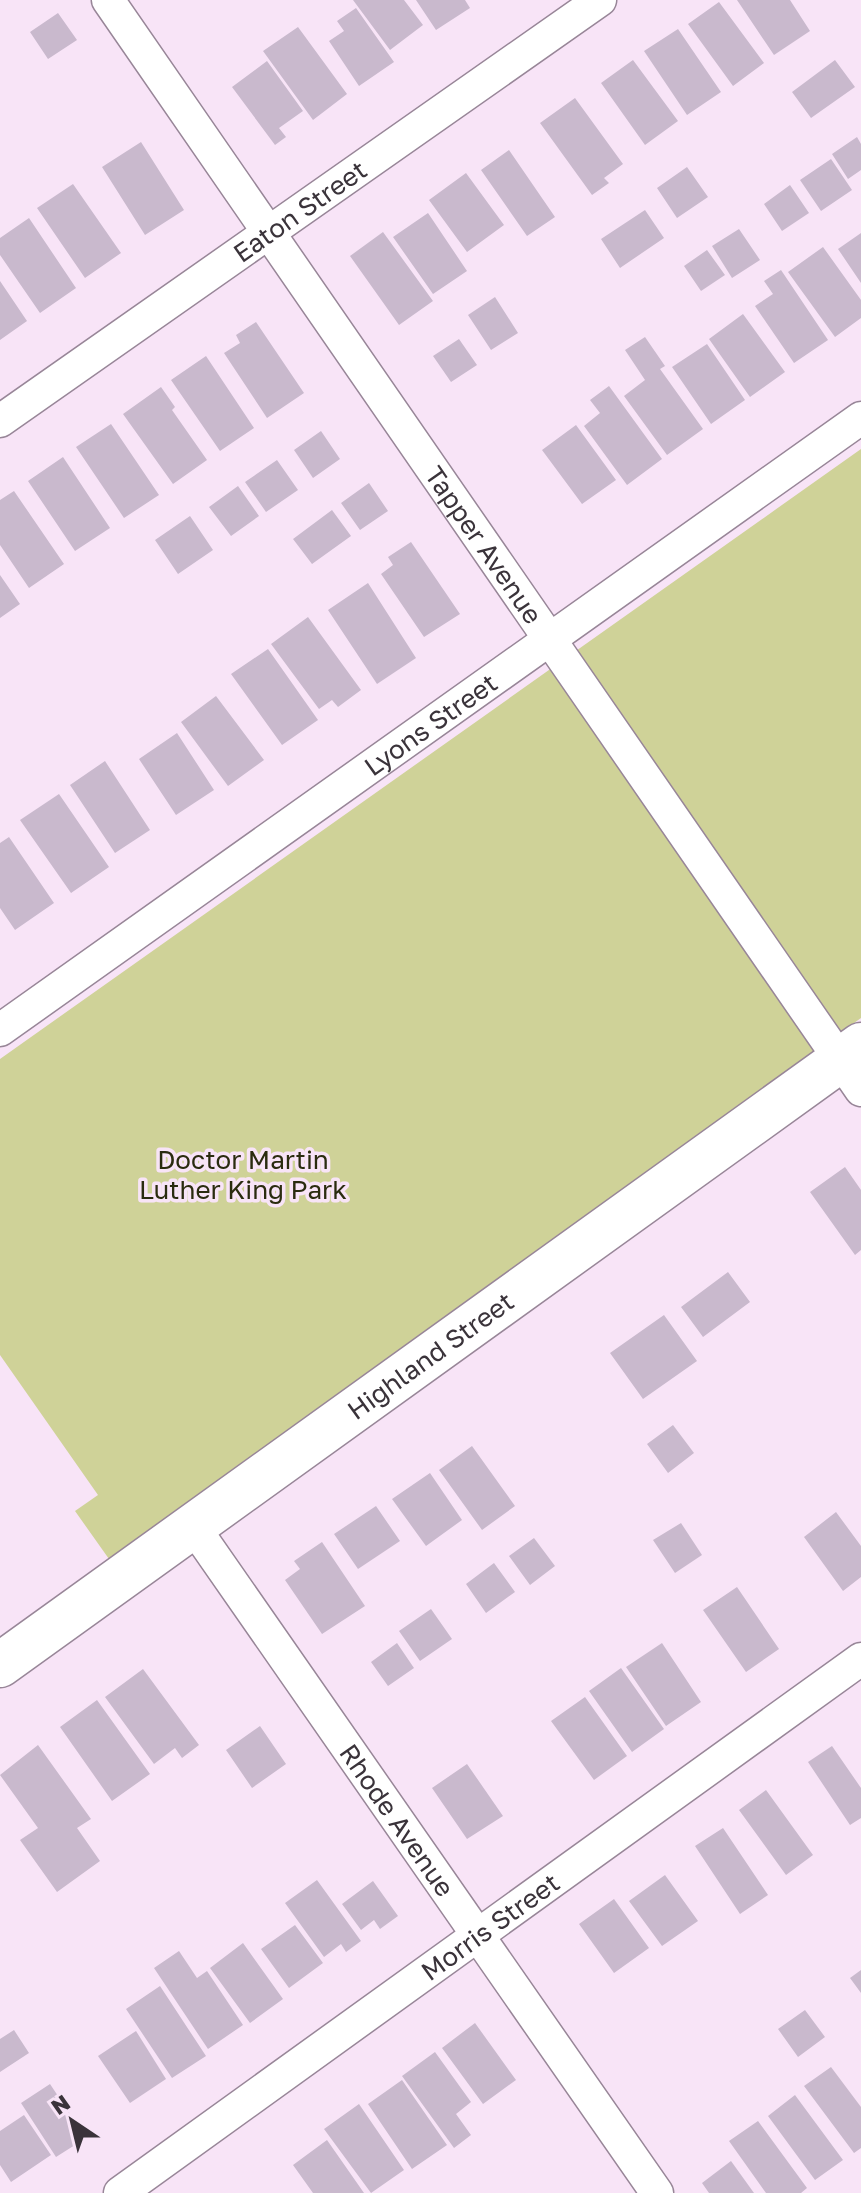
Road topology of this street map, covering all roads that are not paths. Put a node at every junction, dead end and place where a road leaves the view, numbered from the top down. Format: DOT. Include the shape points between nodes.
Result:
graph roads {
  1 [pos="108,0"];
  2 [pos="600,0"];
  3 [pos="269,232"];
  4 [pos="861,418"];
  5 [pos="0,421"];
  6 [pos="549,639"];
  7 [pos="0,1030"];
  8 [pos="854,1065"];
  9 [pos="193,1526"];
  10 [pos="861,1659"];
  11 [pos="0,1665"];
  12 [pos="477,1935"];
  13 [pos="120,2193"];
  14 [pos="657,2193"];
  1 -- 3 [label="street, Tapper Avenue"];
  2 -- 3 [label="street, Eaton Street"];
  3 -- 5 [label="street, Eaton Street"];
  3 -- 6 [label="street, Tapper Avenue"];
  4 -- 6 [label="street, Lyons Street"];
  6 -- 7 [label="street, Lyons Street"];
  6 -- 8 [label="street, Tapper Avenue"];
  8 -- 9 [label="street, Highland Street"];
  9 -- 11 [label="street, Highland Street"];
  9 -- 12 [label="street, Rhode Avenue"];
  10 -- 12 [label="street, Morris Street"];
  12 -- 13 [label="street, Morris Street"];
  12 -- 14 [label="street, Rhode Avenue"];
}
